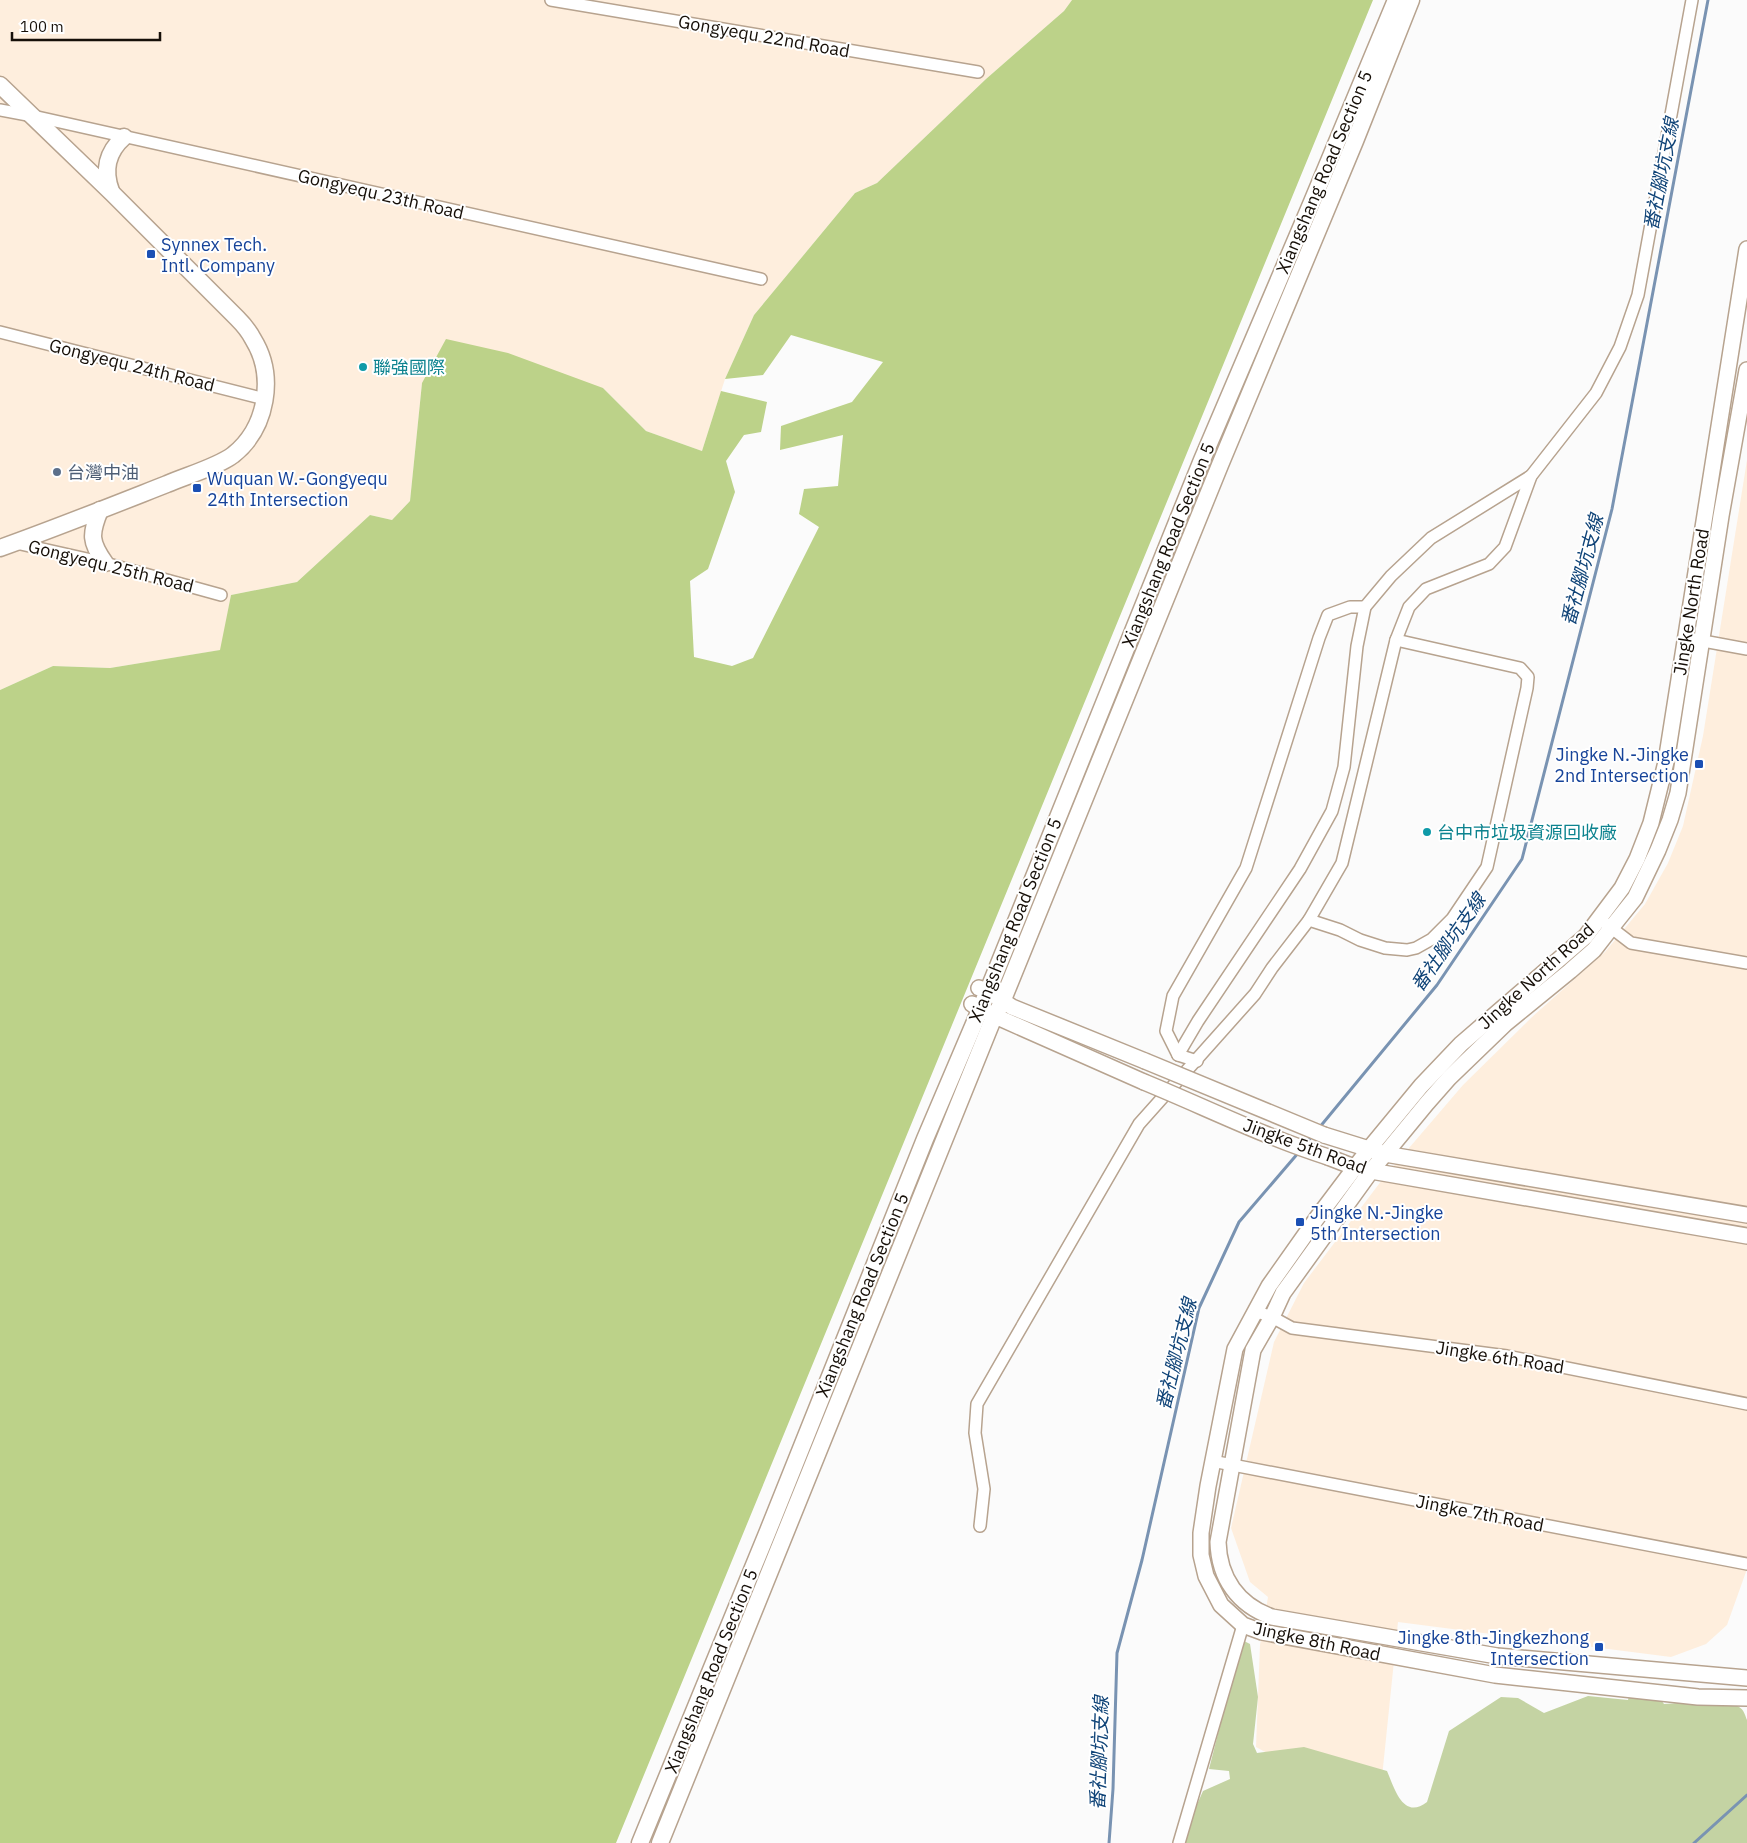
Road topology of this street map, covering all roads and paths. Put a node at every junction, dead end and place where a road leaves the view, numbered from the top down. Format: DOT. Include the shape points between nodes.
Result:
graph roads {
  1 [pos="551,0"];
  2 [pos="1396,0"];
  3 [pos="1410,0"];
  4 [pos="1692,0"];
  5 [pos="978,72"];
  6 [pos="0,85"];
  7 [pos="0,110"];
  8 [pos="33,116"];
  9 [pos="124,137"];
  10 [pos="112,193"];
  11 [pos="1747,249"];
  12 [pos="761,279"];
  13 [pos="0,332"];
  14 [pos="1747,370"];
  15 [pos="265,399"];
  16 [pos="1530,476"];
  17 [pos="100,510"];
  18 [pos="5,543"];
  19 [pos="105,563"];
  20 [pos="221,594"];
  21 [pos="1364,607"];
  22 [pos="1687,638"];
  23 [pos="1396,640"];
  24 [pos="1702,642"];
  25 [pos="1747,649"];
  26 [pos="1309,920"];
  27 [pos="1605,923"];
  28 [pos="1747,963"];
  29 [pos="983,990"];
  30 [pos="976,1006"];
  31 [pos="999,1009"];
  32 [pos="1178,1055"];
  33 [pos="1197,1061"];
  34 [pos="1368,1149"];
  35 [pos="1384,1154"];
  36 [pos="1354,1167"];
  37 [pos="1371,1171"];
  38 [pos="1747,1215"];
  39 [pos="1747,1236"];
  40 [pos="1255,1311"];
  41 [pos="1272,1316"];
  42 [pos="1747,1404"];
  43 [pos="1212,1461"];
  44 [pos="1231,1465"];
  45 [pos="980,1526"];
  46 [pos="1747,1564"];
  47 [pos="1243,1625"];
  48 [pos="1747,1678"];
  49 [pos="1747,1698"];
  50 [pos="640,1843"];
  51 [pos="660,1843"];
  52 [pos="1179,1843"];
  1 -- 5 [label="street, Gongyequ 22nd Road"];
  2 -- 29 [label="main road, Xiangshang Road Section 5"];
  3 -- 31 [label="main road, Xiangshang Road Section 5"];
  4 -- 16 [label="street" via="1638,295 1630,321 1596,393"];
  6 -- 8 [label="main road"];
  7 -- 8 [label="street, Gongyequ 23th Road"];
  8 -- 9 [label="street, Gongyequ 23th Road"];
  8 -- 10 [label="main road"];
  9 -- 10 [label="main road" via="109,155 106,168"];
  9 -- 12 [label="street, Gongyequ 23th Road"];
  10 -- 15 [label="main road" via="254,338 264,364"];
  11 -- 22 [label="street, Jingke North Road"];
  13 -- 15 [label="street, Gongyequ 24th Road"];
  14 -- 24 [label="street, Jingke North Road"];
  15 -- 17 [label="main road" via="252,434 225,460"];
  16 -- 21 [label="street" via="1431,538"];
  16 -- 23 [label="street" via="1505,547 1489,564 1426,590 1409,606"];
  17 -- 18 [label="main road"];
  17 -- 19 [label="main road" via="93,529 93,543"];
  18 -- 19 [label="street, Gongyequ 25th Road"];
  19 -- 20 [label="street, Gongyequ 25th Road"];
  21 -- 32 [label="street" via="1356,646 1344,767 1332,811 1300,869"];
  21 -- 32 [label="street" via="1350,607 1328,615 1246,868 1173,996 1166,1030"];
  22 -- 24 [label="street"];
  22 -- 27 [label="street, Jingke North Road" via="1666,762 1651,823"];
  23 -- 26 [label="street" via="1342,863"];
  23 -- 26 [label="street" via="1520,668 1528,677 1486,867 1452,919 1432,939 1416,948 1385,948"];
  24 -- 25 [label="street"];
  24 -- 27 [label="street, Jingke North Road" via="1678,793 1670,820 1635,898"];
  26 -- 33 [label="street" via="1254,994"];
  27 -- 28 [label="street" via="1631,943"];
  27 -- 34 [label="street, Jingke North Road" via="1461,1044"];
  27 -- 35 [label="street, Jingke North Road" via="1594,950 1505,1024 1449,1078"];
  29 -- 30 [label="main road, Xiangshang Road Section 5"];
  29 -- 31 [label="street, Jingke 5th Road"];
  30 -- 31 [label="street, Jingke 5th Road"];
  30 -- 50 [label="main road, Xiangshang Road Section 5" via="768,1531"];
  31 -- 34 [label="street, Jingke 5th Road, bridge" via="1145,1062 1324,1135"];
  31 -- 36 [label="street, Jingke 5th Road, bridge" via="1144,1082 1273,1138"];
  31 -- 51 [label="main road, Xiangshang Road Section 5"];
  32 -- 33 [label="street"];
  33 -- 45 [label="street" via="1139,1124 977,1404 975,1433 984,1488"];
  34 -- 35 [label="street, Jingke 5th Road"];
  34 -- 36 [label="street, Jingke North Road"];
  35 -- 37 [label="street, Jingke North Road"];
  35 -- 38 [label="street, Jingke 5th Road"];
  36 -- 37 [label="street, Jingke 5th Road"];
  36 -- 40 [label="street, Jingke North Road" via="1269,1286"];
  37 -- 39 [label="street, Jingke 5th Road"];
  37 -- 41 [label="street, Jingke North Road" via="1283,1292"];
  40 -- 41 [label="street, Jingke 6th Road"];
  40 -- 43 [label="street, Jingke North Road" via="1235,1349"];
  41 -- 42 [label="street, Jingke 6th Road" via="1292,1328 1507,1356"];
  41 -- 44 [label="street, Jingke North Road" via="1253,1350"];
  43 -- 44 [label="street, Jingke 7th Road"];
  43 -- 47 [label="street, Jingke 8th Road" via="1201,1533 1203,1566 1215,1596"];
  44 -- 46 [label="street, Jingke 7th Road"];
  44 -- 48 [label="street, Jingke 8th Road" via="1218,1542 1219,1562 1232,1590 1263,1614 1497,1656"];
  47 -- 49 [label="street, Jingke 8th Road" via="1262,1632 1495,1675 1698,1697"];
  47 -- 52 [label="street"];
}
